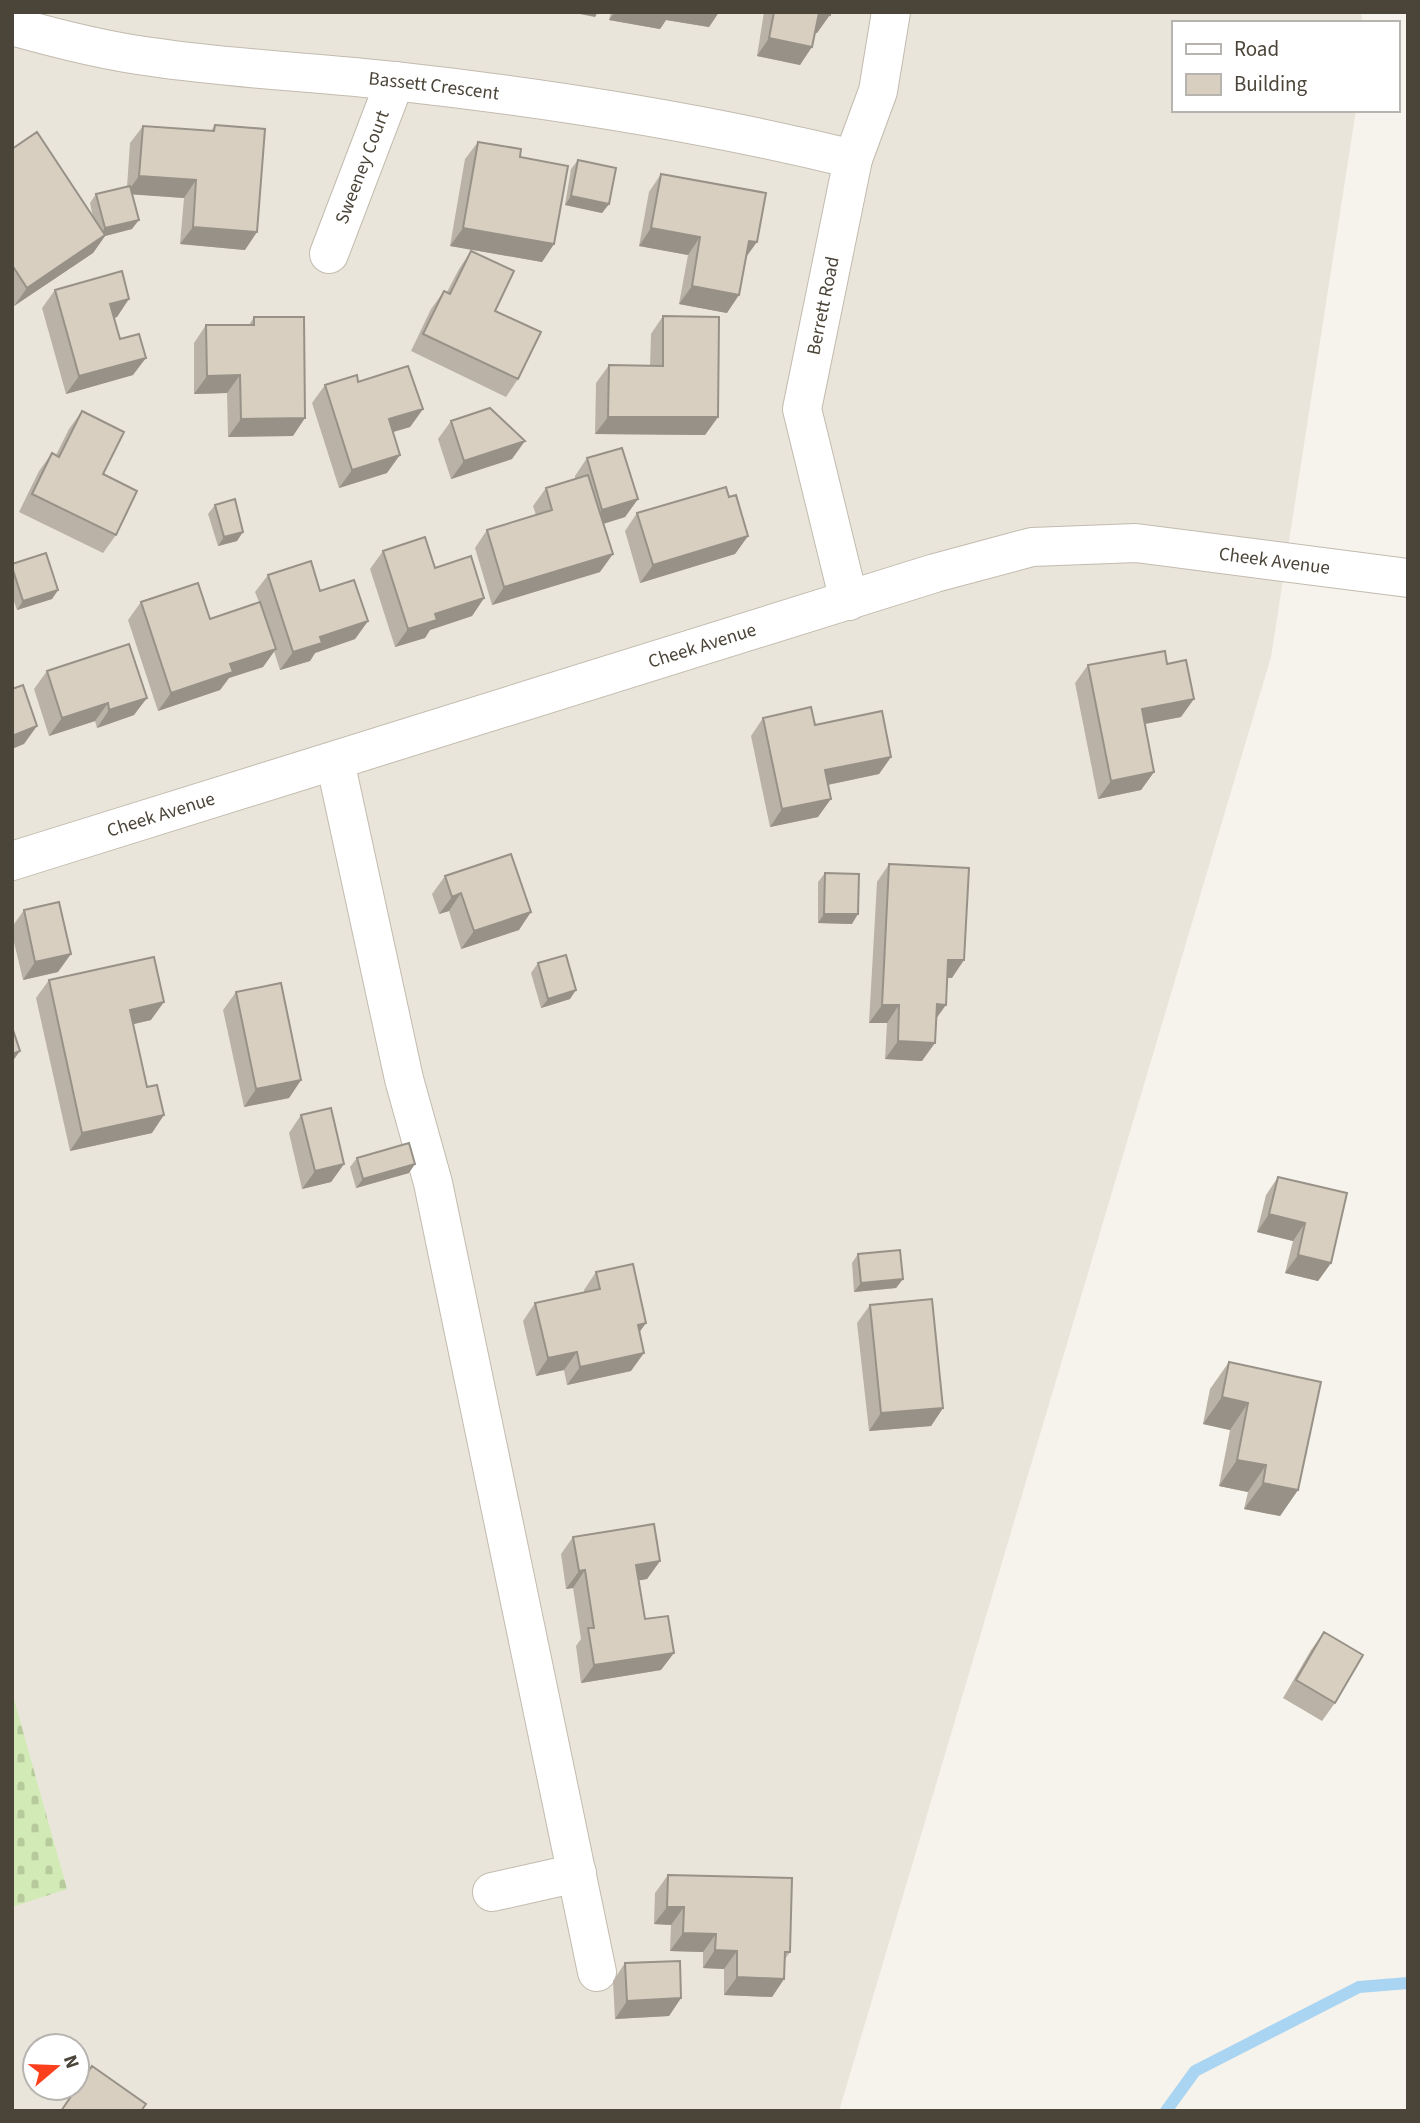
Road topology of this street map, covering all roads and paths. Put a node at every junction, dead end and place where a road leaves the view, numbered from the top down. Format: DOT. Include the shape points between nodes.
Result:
graph roads {
  1 [pos="891,12"];
  2 [pos="12,26"];
  3 [pos="396,81"];
  4 [pos="853,159"];
  5 [pos="329,254"];
  6 [pos="1408,578"];
  7 [pos="849,601"];
  8 [pos="335,761"];
  9 [pos="12,861"];
  10 [pos="577,1873"];
  11 [pos="492,1892"];
  12 [pos="597,1972"];
  1 -- 4 [label="street, Berrett Road" via="878,91"];
  2 -- 3 [label="street, Bassett Crescent" via="75,44 152,58"];
  3 -- 4 [label="street, Bassett Crescent" via="658,117"];
  3 -- 5 [label="street, Sweeney Court"];
  4 -- 7 [label="street, Berrett Road" via="802,409"];
  6 -- 7 [label="street, Cheek Avenue" via="1136,543 1032,547"];
  7 -- 8 [label="street, Cheek Avenue"];
  8 -- 9 [label="street, Cheek Avenue"];
  8 -- 10 [label="street" via="404,1079 433,1183"];
  10 -- 11 [label="street"];
  10 -- 12 [label="street"];
}
